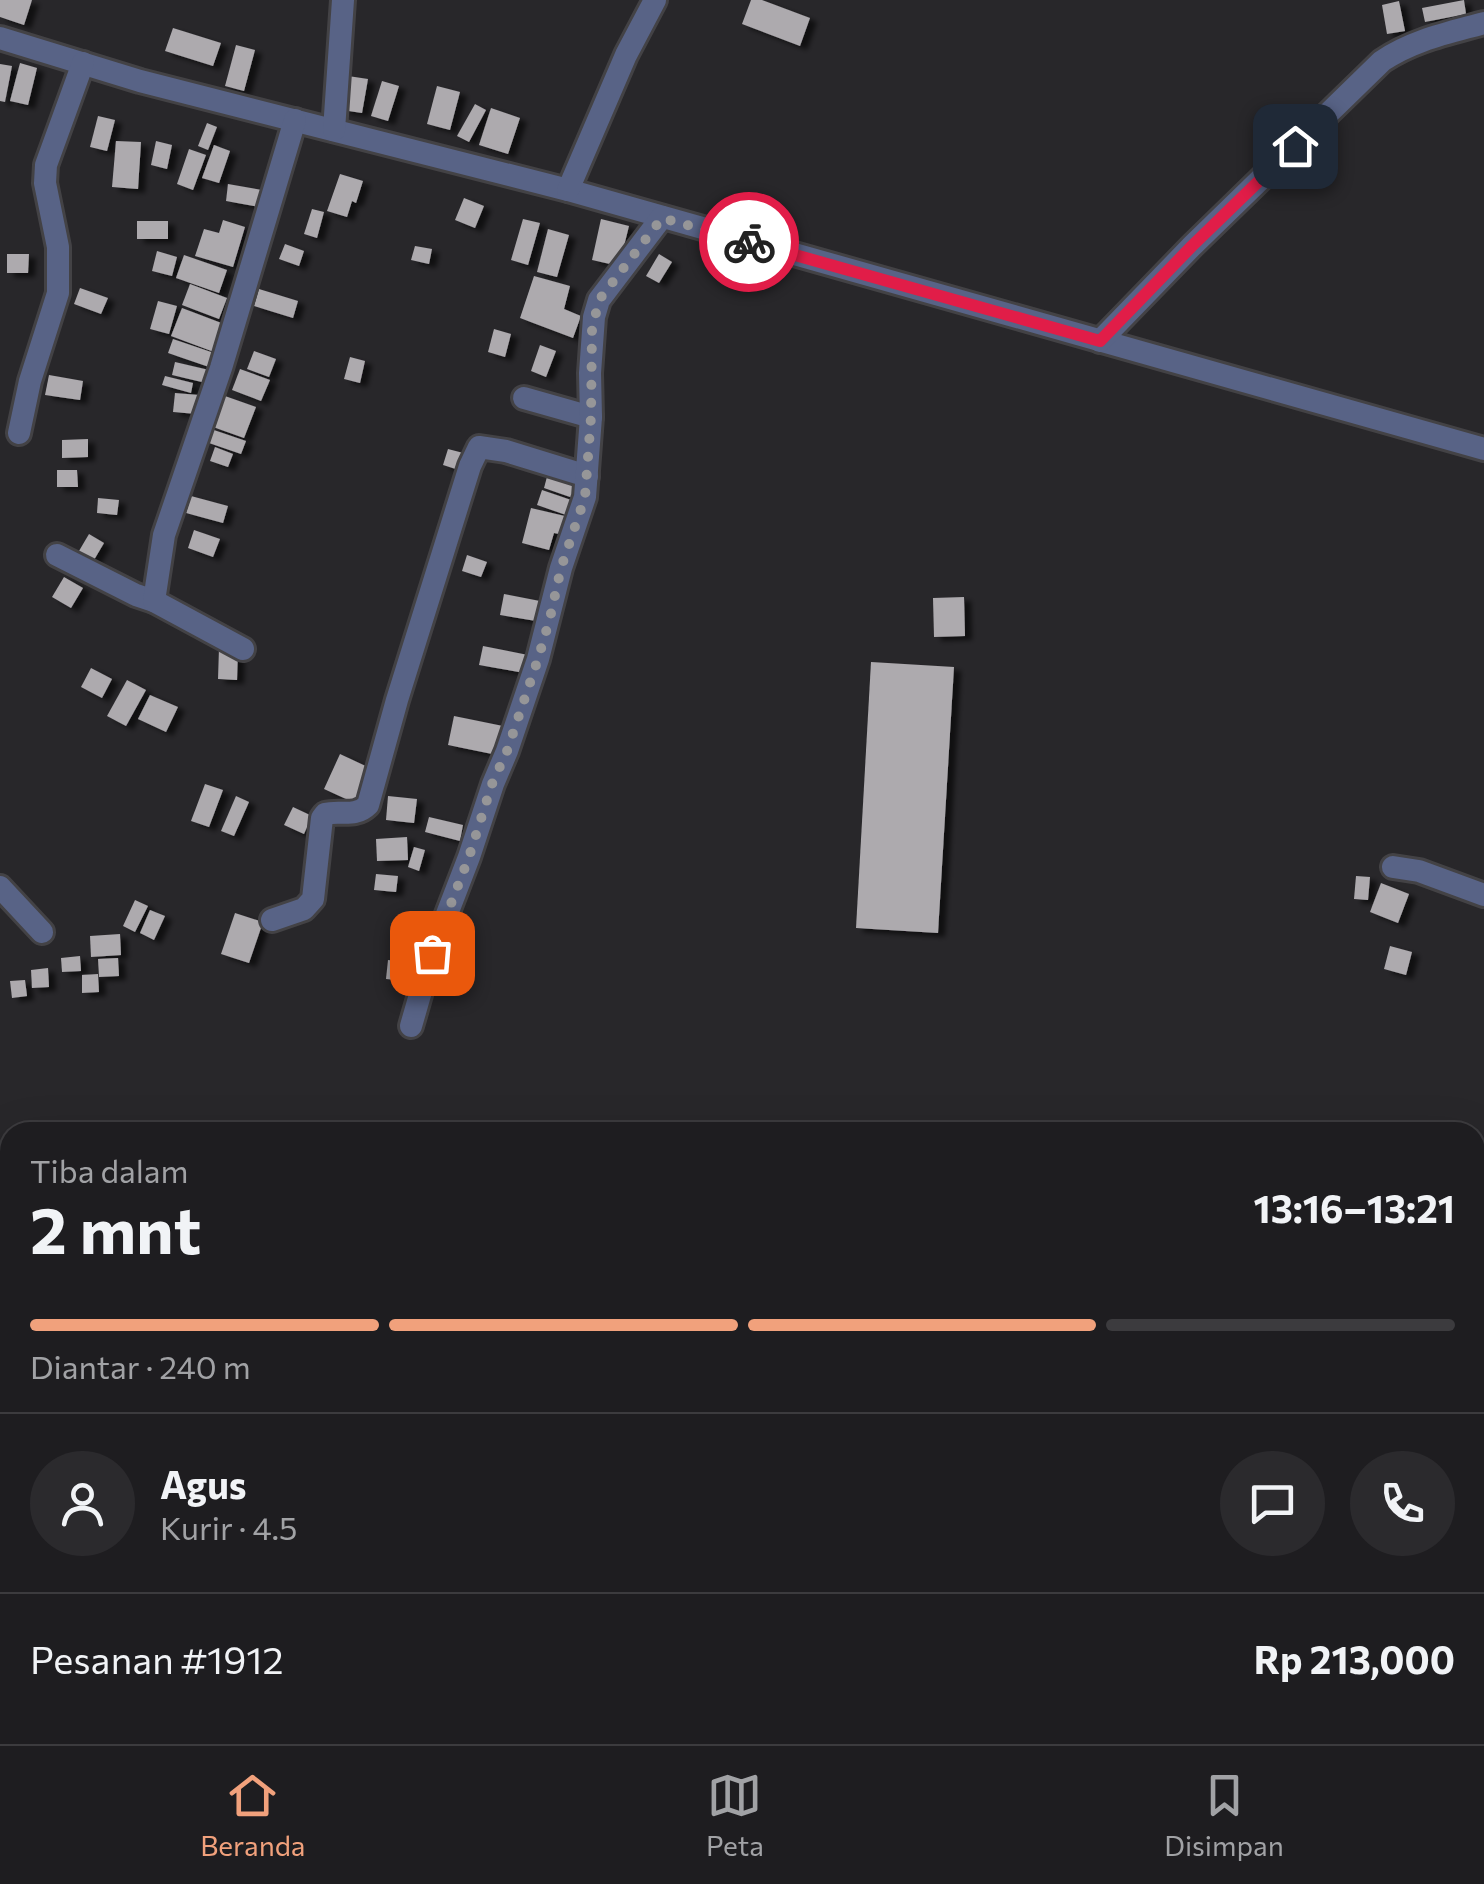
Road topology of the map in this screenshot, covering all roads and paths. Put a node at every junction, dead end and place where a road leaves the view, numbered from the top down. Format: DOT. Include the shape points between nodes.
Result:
graph roads {
  1 [pos="343,0"];
  2 [pos="655,0"];
  3 [pos="1484,23"];
  4 [pos="0,38"];
  5 [pos="83,64"];
  6 [pos="295,120"];
  7 [pos="334,130"];
  8 [pos="568,190"];
  9 [pos="662,218"];
  10 [pos="1113,344"];
  11 [pos="524,398"];
  12 [pos="591,417"];
  13 [pos="19,434"];
  14 [pos="1484,449"];
  15 [pos="587,476"];
  16 [pos="57,556"];
  17 [pos="154,601"];
  18 [pos="243,648"];
  19 [pos="1393,866"];
  20 [pos="0,887"];
  21 [pos="1484,895"];
  22 [pos="272,920"];
  23 [pos="42,932"];
  24 [pos="411,1026"];
  1 -- 7 [label="street"];
  2 -- 8 [label="street"];
  3 -- 10 [label="street" via="1418,42 1382,61 1192,246"];
  4 -- 5 [label="street"];
  5 -- 6 [label="street"];
  5 -- 13 [label="street" via="46,164 58,293"];
  6 -- 7 [label="street"];
  6 -- 17 [label="street" via="164,535"];
  7 -- 8 [label="street"];
  8 -- 9 [label="street"];
  9 -- 10 [label="street"];
  9 -- 12 [label="street" via="599,300"];
  10 -- 14 [label="street"];
  11 -- 12 [label="street"];
  12 -- 15 [label="street"];
  15 -- 22 [label="street" via="479,447 368,805 351,814 325,814 313,899"];
  15 -- 24 [label="street" via="538,659"];
  16 -- 17 [label="street"];
  17 -- 18 [label="street"];
  19 -- 21 [label="street"];
  20 -- 23 [label="street"];
}
